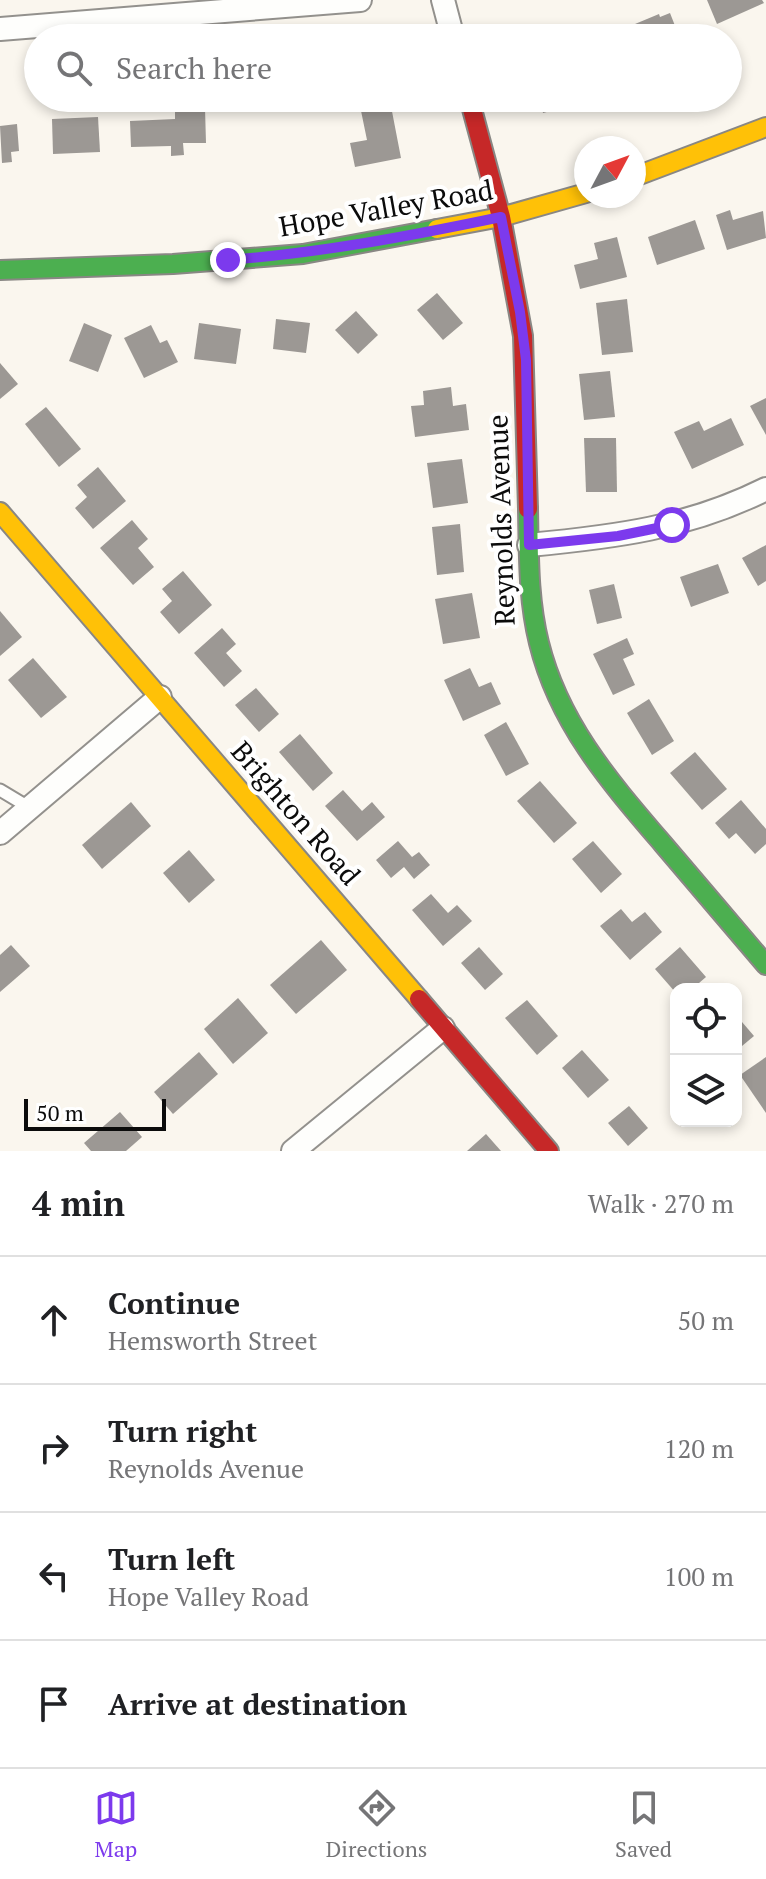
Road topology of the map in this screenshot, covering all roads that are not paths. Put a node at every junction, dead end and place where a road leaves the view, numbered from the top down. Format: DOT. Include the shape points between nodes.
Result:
graph roads {
  1 [pos="360,0"];
  2 [pos="443,0"];
  3 [pos="62,24"];
  4 [pos="449,24"];
  5 [pos="24,27"];
  6 [pos="0,29"];
  7 [pos="473,112"];
  8 [pos="766,127"];
  9 [pos="646,172"];
  10 [pos="574,196"];
  11 [pos="501,217"];
  12 [pos="0,270"];
  13 [pos="766,489"];
  14 [pos="0,512"];
  15 [pos="529,545"];
  16 [pos="160,697"];
  17 [pos="0,790"];
  18 [pos="30,808"];
  19 [pos="0,833"];
  20 [pos="766,965"];
  21 [pos="443,1028"];
  22 [pos="293,1151"];
  23 [pos="549,1151"];
  1 -- 3 [label="street"];
  2 -- 4 [label="street"];
  5 -- 6 [label="street"];
  7 -- 11 [label="street, Reynolds Avenue"];
  8 -- 9 [label="street"];
  10 -- 11 [label="street, Hope Valley Road"];
  11 -- 12 [label="street, Hope Valley Road" via="303,254"];
  11 -- 15 [label="street, Reynolds Avenue" via="526,360"];
  13 -- 15 [label="street" via="672,525"];
  14 -- 16 [label="street, Brighton Road"];
  15 -- 20 [label="street, Reynolds Avenue" via="535,632 560,707 577,739"];
  16 -- 18 [label="street"];
  16 -- 21 [label="street, Brighton Road"];
  17 -- 18 [label="lane"];
  18 -- 19 [label="street"];
  21 -- 22 [label="street"];
  21 -- 23 [label="street, Brighton Road"];
}
